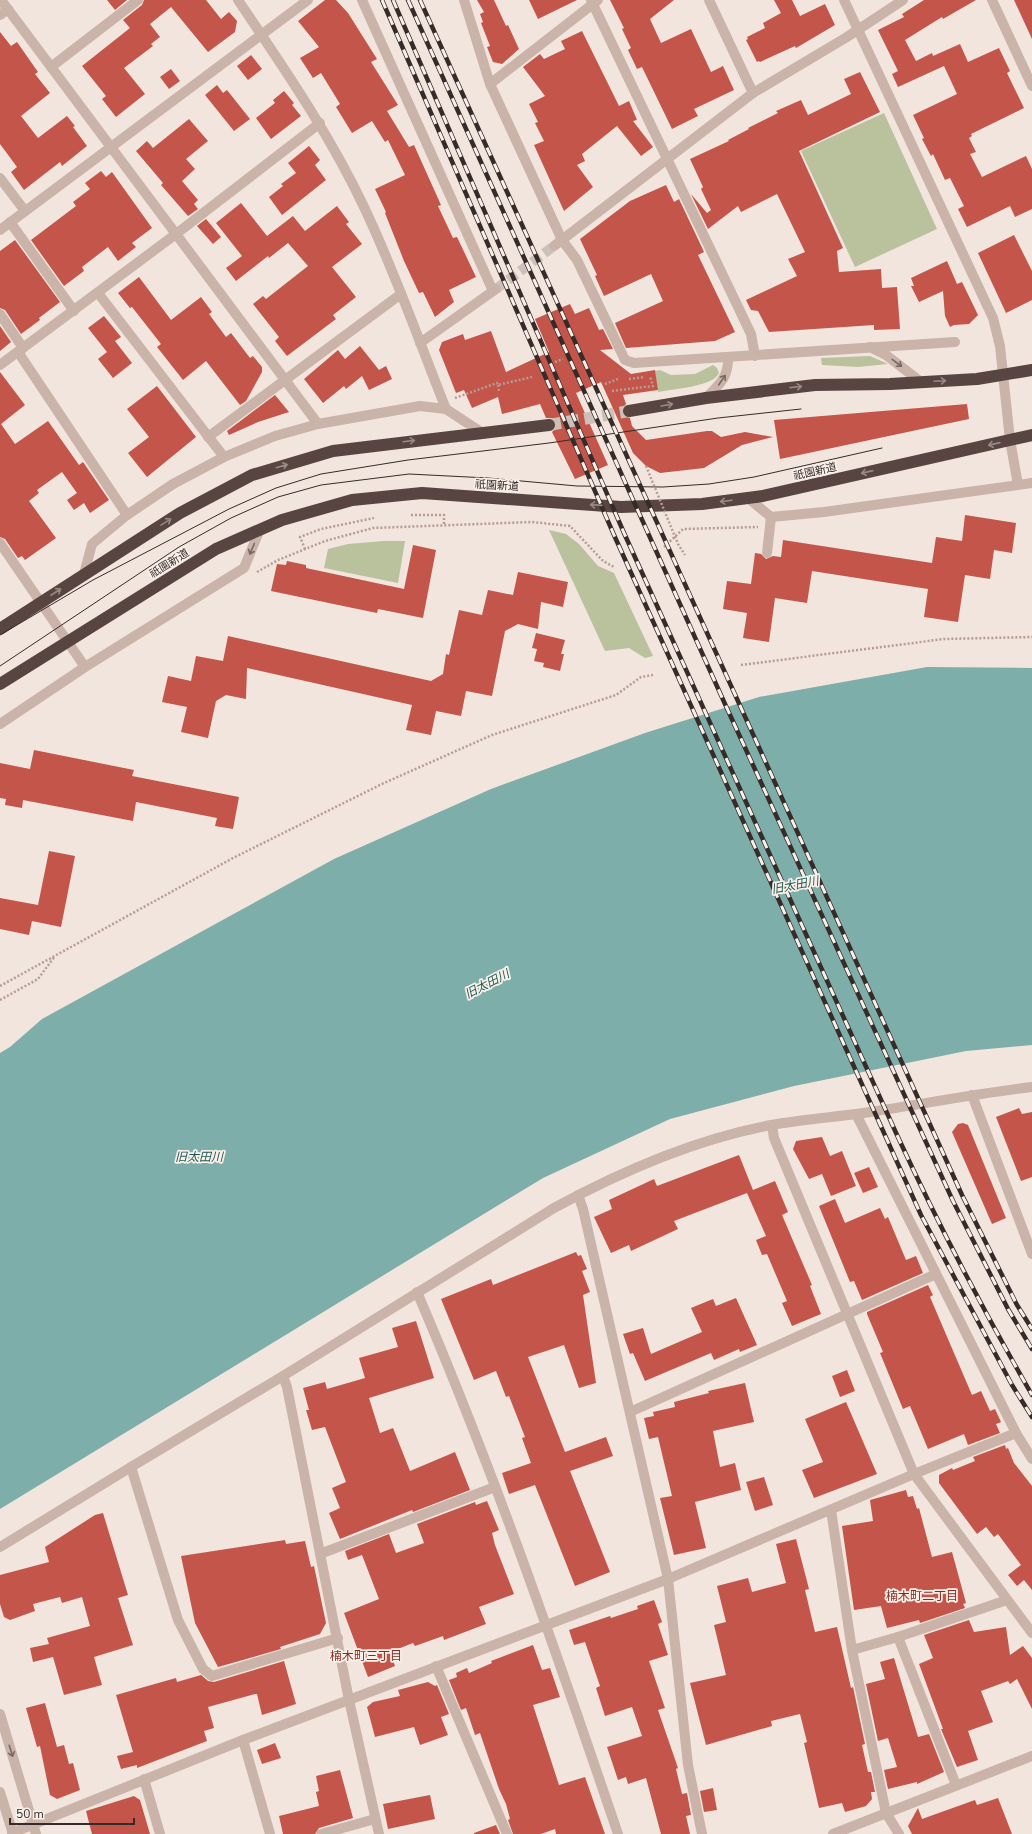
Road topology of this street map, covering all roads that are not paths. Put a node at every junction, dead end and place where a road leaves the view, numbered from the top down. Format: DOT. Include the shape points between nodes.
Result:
graph roads {
  1 [pos="1,0"];
  2 [pos="138,0"];
  3 [pos="238,0"];
  4 [pos="308,0"];
  5 [pos="362,0"];
  6 [pos="464,0"];
  7 [pos="709,0"];
  8 [pos="844,0"];
  9 [pos="903,0"];
  10 [pos="992,0"];
  11 [pos="594,1"];
  12 [pos="4,12"];
  13 [pos="858,30"];
  14 [pos="262,35"];
  15 [pos="51,67"];
  16 [pos="490,84"];
  17 [pos="1032,86"];
  18 [pos="753,93"];
  19 [pos="320,123"];
  20 [pos="112,147"];
  21 [pos="669,160"];
  22 [pos="0,178"];
  23 [pos="25,211"];
  24 [pos="10,222"];
  25 [pos="0,230"];
  26 [pos="176,234"];
  27 [pos="558,243"];
  28 [pos="98,293"];
  29 [pos="401,294"];
  30 [pos="74,311"];
  31 [pos="0,314"];
  32 [pos="955,342"];
  33 [pos="420,343"];
  34 [pos="870,347"];
  35 [pos="21,350"];
  36 [pos="755,356"];
  37 [pos="728,357"];
  38 [pos="0,365"];
  39 [pos="1032,370"];
  40 [pos="1003,374"];
  41 [pos="286,380"];
  42 [pos="921,382"];
  43 [pos="706,398"];
  44 [pos="446,409"];
  45 [pos="629,411"];
  46 [pos="318,424"];
  47 [pos="549,425"];
  48 [pos="481,432"];
  49 [pos="1032,435"];
  50 [pos="208,437"];
  51 [pos="1010,440"];
  52 [pos="224,457"];
  53 [pos="1032,483"];
  54 [pos="1018,485"];
  55 [pos="748,498"];
  56 [pos="127,515"];
  57 [pos="771,517"];
  58 [pos="260,529"];
  59 [pos="0,543"];
  60 [pos="767,553"];
  61 [pos="84,574"];
  62 [pos="40,602"];
  63 [pos="0,629"];
  64 [pos="67,642"];
  65 [pos="85,667"];
  66 [pos="0,684"];
  67 [pos="0,724"];
  68 [pos="1032,1087"];
  69 [pos="972,1095"];
  70 [pos="856,1114"];
  71 [pos="772,1125"];
  72 [pos="578,1195"];
  73 [pos="1032,1254"];
  74 [pos="936,1274"];
  75 [pos="417,1292"];
  76 [pos="846,1313"];
  77 [pos="283,1376"];
  78 [pos="630,1412"];
  79 [pos="1016,1433"];
  80 [pos="1032,1459"];
  81 [pos="131,1467"];
  82 [pos="914,1474"];
  83 [pos="495,1487"];
  84 [pos="831,1510"];
  85 [pos="0,1547"];
  86 [pos="320,1554"];
  87 [pos="668,1579"];
  88 [pos="1007,1600"];
  89 [pos="547,1626"];
  90 [pos="1032,1633"];
  91 [pos="898,1637"];
  92 [pos="338,1638"];
  93 [pos="852,1650"];
  94 [pos="436,1666"];
  95 [pos="349,1700"];
  96 [pos="0,1714"];
  97 [pos="243,1740"];
  98 [pos="1032,1756"];
  99 [pos="144,1779"];
  100 [pos="956,1785"];
  101 [pos="0,1792"];
  102 [pos="886,1813"];
  103 [pos="375,1819"];
  104 [pos="35,1830"];
  105 [pos="13,1834"];
  106 [pos="160,1834"];
  107 [pos="270,1834"];
  108 [pos="321,1834"];
  109 [pos="379,1834"];
  110 [pos="507,1834"];
  111 [pos="618,1834"];
  112 [pos="702,1834"];
  113 [pos="833,1834"];
  114 [pos="899,1834"];
  1 -- 12 [label="street"];
  2 -- 15 [label="street"];
  3 -- 14 [label="street"];
  4 -- 14 [label="street"];
  5 -- 33 [label="street" via="494,290"];
  6 -- 16 [label="street"];
  7 -- 18 [label="street"];
  8 -- 13 [label="street"];
  9 -- 13 [label="street"];
  10 -- 17 [label="street"];
  11 -- 16 [label="street"];
  11 -- 21 [label="street"];
  12 -- 15 [label="street"];
  13 -- 18 [label="street"];
  13 -- 40 [label="street" via="993,318"];
  14 -- 19 [label="street"];
  14 -- 20 [label="street"];
  15 -- 20 [label="street"];
  16 -- 27 [label="street"];
  18 -- 21 [label="street"];
  19 -- 26 [label="street"];
  19 -- 29 [label="street" via="364,206"];
  20 -- 23 [label="street"];
  20 -- 26 [label="street"];
  21 -- 27 [label="street"];
  21 -- 36 [label="street" via="752,334"];
  22 -- 23 [label="street"];
  23 -- 24 [label="street"];
  24 -- 25 [label="street"];
  24 -- 30 [label="street"];
  26 -- 28 [label="street"];
  26 -- 41 [label="street"];
  27 -- 37 [label="street" via="577,260 624,360 634,363"];
  28 -- 30 [label="street"];
  28 -- 50 [label="street"];
  29 -- 33 [label="street"];
  29 -- 41 [label="street"];
  30 -- 35 [label="street"];
  31 -- 35 [label="street"];
  32 -- 34 [label="street"];
  33 -- 44 [label="street"];
  34 -- 36 [label="street"];
  34 -- 42 [label="street, one-way" via="886,355"];
  35 -- 38 [label="street"];
  35 -- 56 [label="street"];
  36 -- 37 [label="street"];
  43 -- 37 [label="street, one-way" via="720,384 729,369"];
  39 -- 40 [label="highway"];
  42 -- 40 [label="highway, one-way" via="977,379"];
  40 -- 51 [label="street"];
  41 -- 46 [label="street"];
  41 -- 50 [label="street"];
  43 -- 42 [label="highway, one-way" via="814,385"];
  45 -- 43 [label="highway, one-way"];
  44 -- 46 [label="street" via="420,406"];
  44 -- 48 [label="street"];
  46 -- 52 [label="street" via="275,436"];
  47 -- 48 [label="highway"];
  61 -- 48 [label="highway, one-way" via="180,513 252,475 333,451"];
  49 -- 51 [label="highway, 祇園新道"];
  50 -- 52 [label="street"];
  51 -- 54 [label="street"];
  51 -- 55 [label="highway, 祇園新道, one-way"];
  52 -- 56 [label="street" via="173,484"];
  53 -- 54 [label="street"];
  54 -- 57 [label="street"];
  55 -- 57 [label="street"];
  55 -- 58 [label="highway, 祇園新道, one-way" via="702,504 621,507 422,493 352,500"];
  56 -- 61 [label="street" via="92,544"];
  57 -- 60 [label="street"];
  58 -- 64 [label="highway, 祇園新道" via="216,549"];
  58 -- 65 [label="street, one-way" via="248,572"];
  59 -- 62 [label="street"];
  62 -- 61 [label="highway, one-way"];
  62 -- 63 [label="highway"];
  62 -- 64 [label="street"];
  64 -- 65 [label="street"];
  64 -- 66 [label="highway, 祇園新道"];
  65 -- 67 [label="street"];
  68 -- 69 [label="street"];
  69 -- 70 [label="street"];
  69 -- 73 [label="street"];
  70 -- 71 [label="street"];
  70 -- 74 [label="street"];
  71 -- 72 [label="street" via="683,1150"];
  71 -- 76 [label="street" via="774,1138"];
  72 -- 75 [label="street"];
  72 -- 78 [label="street"];
  74 -- 76 [label="street"];
  74 -- 79 [label="street"];
  75 -- 77 [label="street"];
  75 -- 83 [label="street"];
  76 -- 78 [label="street"];
  76 -- 82 [label="street"];
  77 -- 81 [label="street"];
  77 -- 86 [label="street"];
  78 -- 87 [label="street"];
  79 -- 80 [label="street"];
  79 -- 82 [label="street"];
  81 -- 85 [label="street"];
  81 -- 92 [label="street" via="178,1620 203,1669 212,1676"];
  82 -- 84 [label="street"];
  82 -- 88 [label="street"];
  83 -- 86 [label="street"];
  83 -- 89 [label="street"];
  84 -- 87 [label="street"];
  84 -- 93 [label="street"];
  86 -- 92 [label="street"];
  87 -- 89 [label="street"];
  87 -- 112 [label="street" via="688,1765"];
  88 -- 90 [label="street"];
  88 -- 91 [label="street"];
  89 -- 94 [label="street"];
  89 -- 111 [label="street"];
  91 -- 93 [label="street"];
  91 -- 100 [label="street"];
  92 -- 95 [label="street"];
  93 -- 102 [label="street"];
  94 -- 95 [label="street"];
  94 -- 110 [label="street"];
  95 -- 97 [label="street"];
  95 -- 103 [label="street"];
  96 -- 104 [label="street, one-way"];
  97 -- 99 [label="street"];
  97 -- 107 [label="street"];
  98 -- 100 [label="street"];
  99 -- 104 [label="street"];
  99 -- 106 [label="street"];
  100 -- 102 [label="street"];
  101 -- 105 [label="street"];
  102 -- 113 [label="street"];
  102 -- 114 [label="street"];
  103 -- 108 [label="street"];
  103 -- 109 [label="street"];
  104 -- 105 [label="street"];
}
